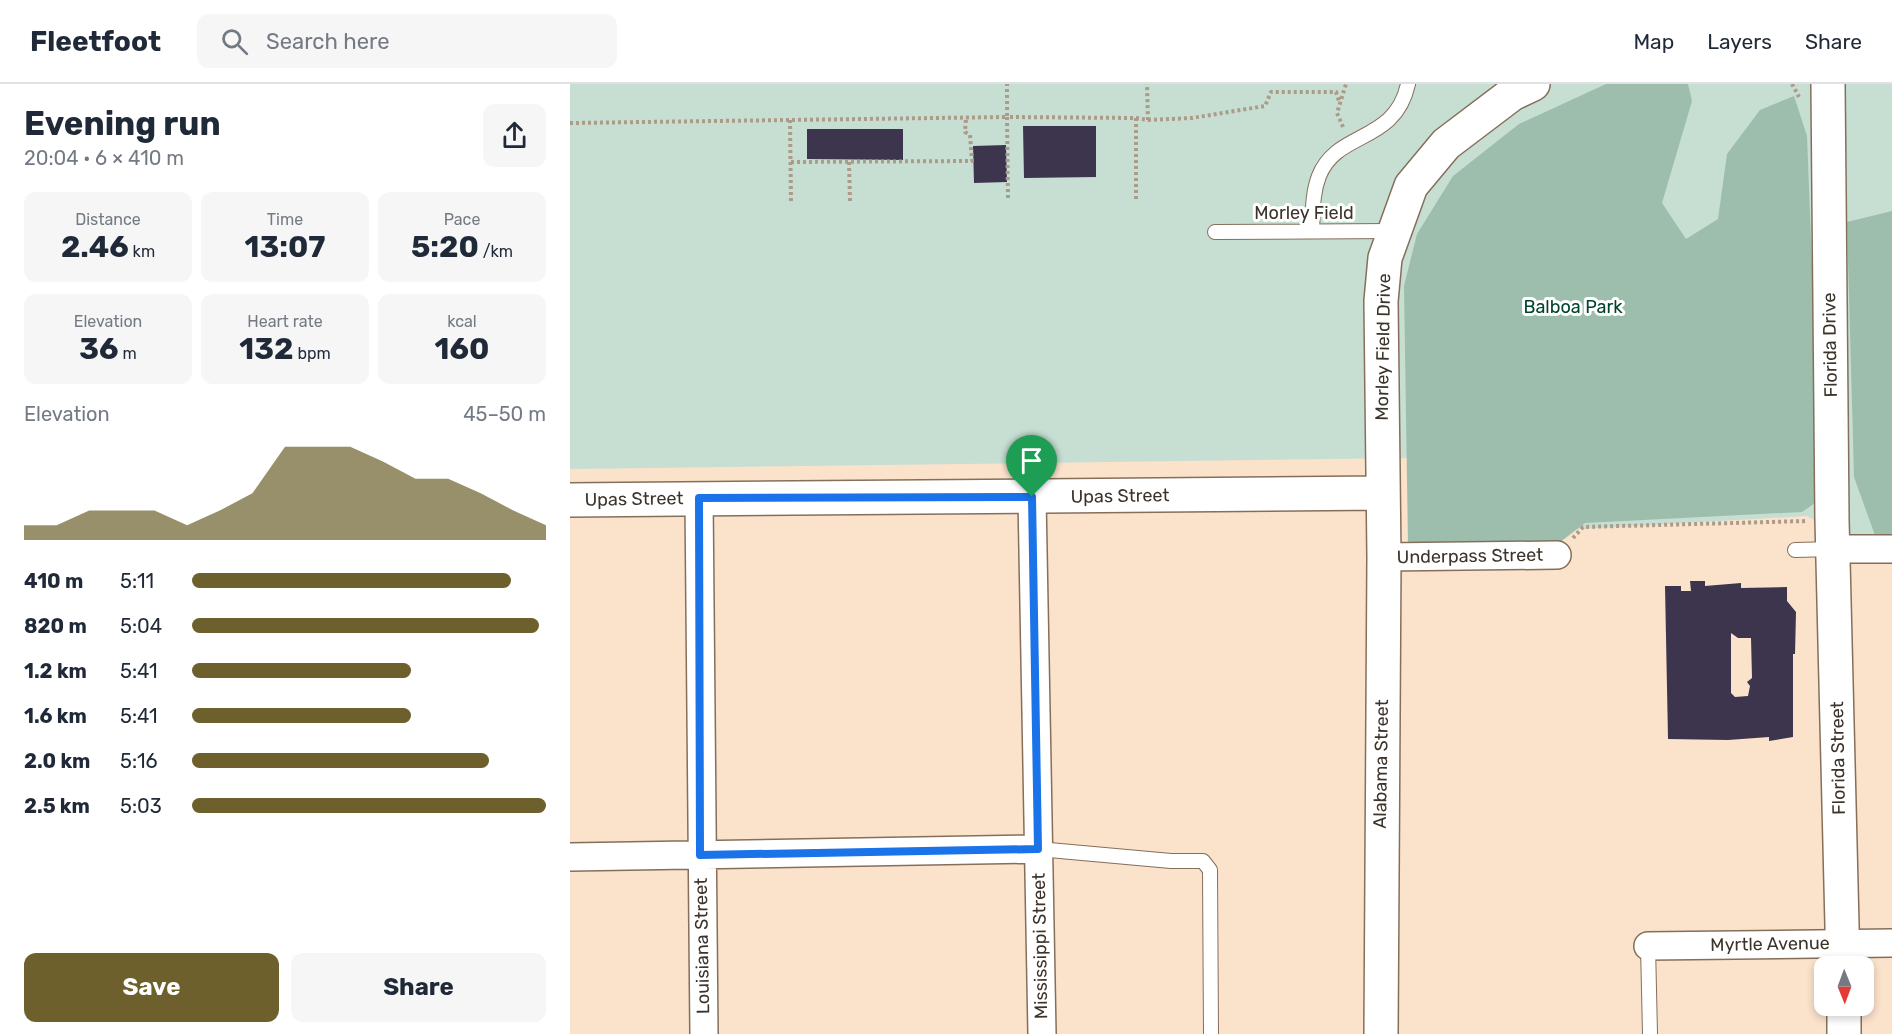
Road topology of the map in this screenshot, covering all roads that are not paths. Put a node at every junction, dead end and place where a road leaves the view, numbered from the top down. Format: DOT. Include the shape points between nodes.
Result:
graph roads {
  1 [pos="1408,84"];
  2 [pos="1533,84"];
  3 [pos="1828,84"];
  4 [pos="1805,94"];
  5 [pos="1827,140"];
  6 [pos="1312,231"];
  7 [pos="1393,231"];
  8 [pos="1215,232"];
  9 [pos="1383,493"];
  10 [pos="1032,497"];
  11 [pos="699,498"];
  12 [pos="570,500"];
  13 [pos="1833,535"];
  14 [pos="1892,549"];
  15 [pos="1795,550"];
  16 [pos="1557,555"];
  17 [pos="1384,557"];
  18 [pos="1038,849"];
  19 [pos="700,855"];
  20 [pos="570,857"];
  21 [pos="1892,943"];
  22 [pos="1648,946"];
  23 [pos="1843,955"];
  24 [pos="1844,1016"];
  25 [pos="704,1034"];
  26 [pos="1042,1034"];
  27 [pos="1211,1034"];
  28 [pos="1381,1034"];
  29 [pos="1650,1034"];
  30 [pos="1844,1034"];
  1 -- 6 [label="lane" via="1401,105 1388,123 1338,150 1326,162 1313,197"];
  2 -- 7 [label="street, Morley Field Drive" via="1512,94 1446,144 1411,186"];
  3 -- 5 [label="street, Florida Drive"];
  4 -- 5 [label="street, Florida Drive"];
  5 -- 13 [label="street, Florida Drive"];
  6 -- 7 [label="lane, Morley Field"];
  6 -- 8 [label="lane, Morley Field"];
  7 -- 9 [label="street, Morley Field Drive" via="1385,258 1381,301"];
  9 -- 10 [label="street, Upas Street"];
  9 -- 17 [label="street, Alabama Street"];
  10 -- 11 [label="street, Upas Street"];
  10 -- 18 [label="street, Mississippi Street"];
  11 -- 12 [label="street, Upas Street"];
  11 -- 19 [label="street, Louisiana Street"];
  13 -- 14 [label="street"];
  13 -- 15 [label="lane"];
  13 -- 23 [label="street, Florida Street"];
  16 -- 17 [label="street, Underpass Street"];
  17 -- 28 [label="street, Alabama Street"];
  18 -- 19 [label="street"];
  18 -- 26 [label="street, Mississippi Street"];
  18 -- 27 [label="lane" via="1203,861 1210,870"];
  19 -- 20 [label="street"];
  19 -- 25 [label="street, Louisiana Street"];
  21 -- 23 [label="street, Myrtle Avenue"];
  22 -- 23 [label="street, Myrtle Avenue"];
  22 -- 29 [label="lane"];
  24 -- 30 [label="street"];
}
